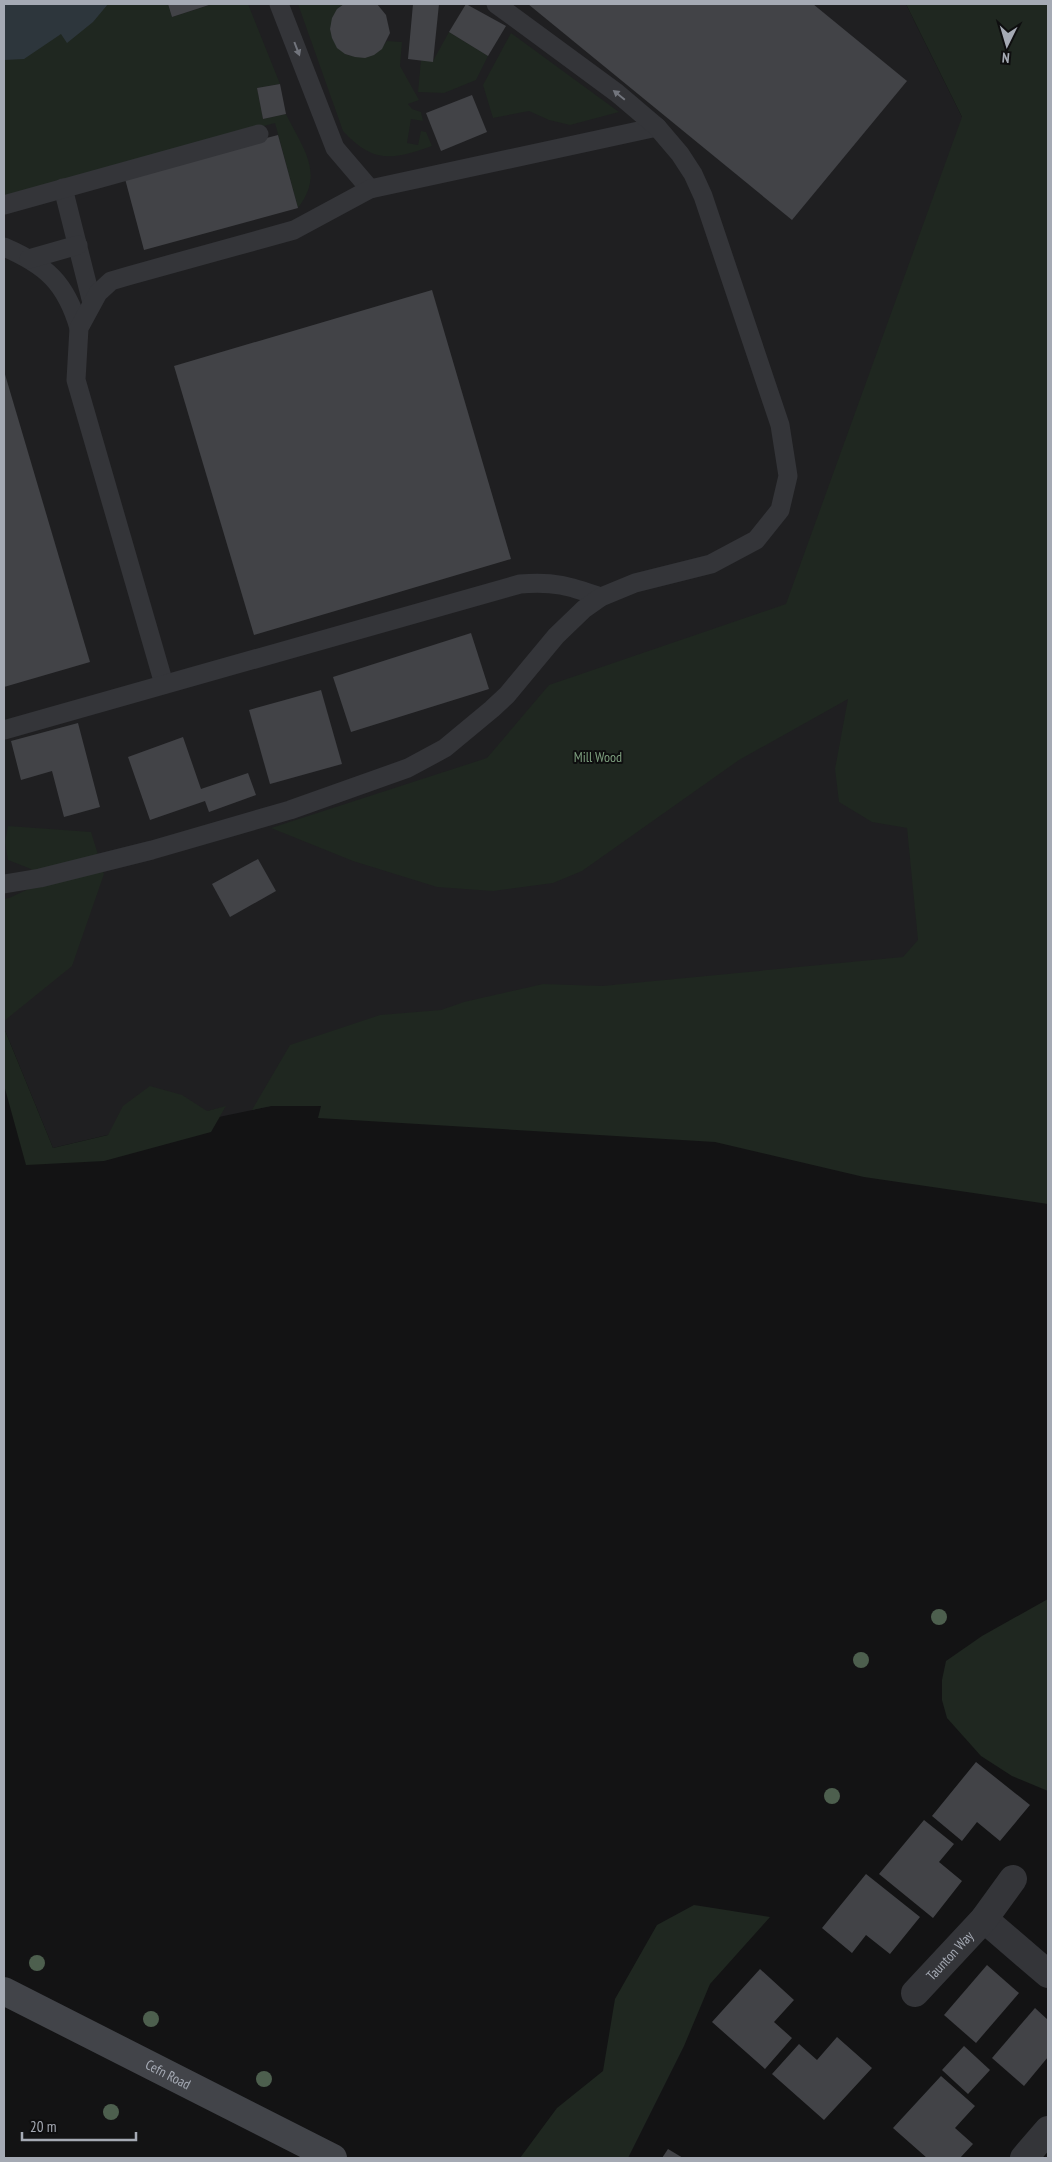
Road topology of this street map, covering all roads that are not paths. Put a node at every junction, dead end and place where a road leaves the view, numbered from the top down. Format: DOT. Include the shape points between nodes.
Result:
graph roads {
  1 [pos="279,4"];
  2 [pos="496,4"];
  3 [pos="657,127"];
  4 [pos="259,134"];
  5 [pos="63,188"];
  6 [pos="370,189"];
  7 [pos="4,205"];
  8 [pos="78,245"];
  9 [pos="4,247"];
  10 [pos="29,259"];
  11 [pos="92,303"];
  12 [pos="79,328"];
  13 [pos="601,597"];
  14 [pos="164,684"];
  15 [pos="4,730"];
  16 [pos="4,884"];
  17 [pos="1013,1879"];
  18 [pos="984,1919"];
  19 [pos="1048,1974"];
  20 [pos="4,1991"];
  21 [pos="915,1993"];
  22 [pos="1048,2130"];
  23 [pos="333,2158"];
  24 [pos="1024,2158"];
  1 -- 6 [label="lane, one-way" via="335,148"];
  3 -- 2 [label="lane, one-way"];
  3 -- 6 [label="lane"];
  3 -- 13 [label="lane" via="680,154 703,196 780,425 788,476 780,510 756,540 711,564 634,584"];
  4 -- 5 [label="lane"];
  5 -- 7 [label="lane"];
  5 -- 8 [label="lane"];
  6 -- 11 [label="lane" via="294,230 111,281"];
  8 -- 10 [label="lane"];
  8 -- 11 [label="lane"];
  9 -- 10 [label="lane"];
  10 -- 12 [label="lane" via="60,285 72,305"];
  11 -- 12 [label="lane"];
  12 -- 14 [label="lane" via="76,380"];
  13 -- 14 [label="lane" via="564,585 543,582 520,584"];
  13 -- 16 [label="lane" via="556,636 507,695 445,748 427,759 281,813 143,853"];
  14 -- 15 [label="lane"];
  17 -- 18 [label="street, Taunton Way"];
  18 -- 19 [label="street, Taunton Way"];
  18 -- 21 [label="street, Taunton Way"];
  20 -- 23 [label="street, Cefn Road"];
  22 -- 24 [label="street"];
}
